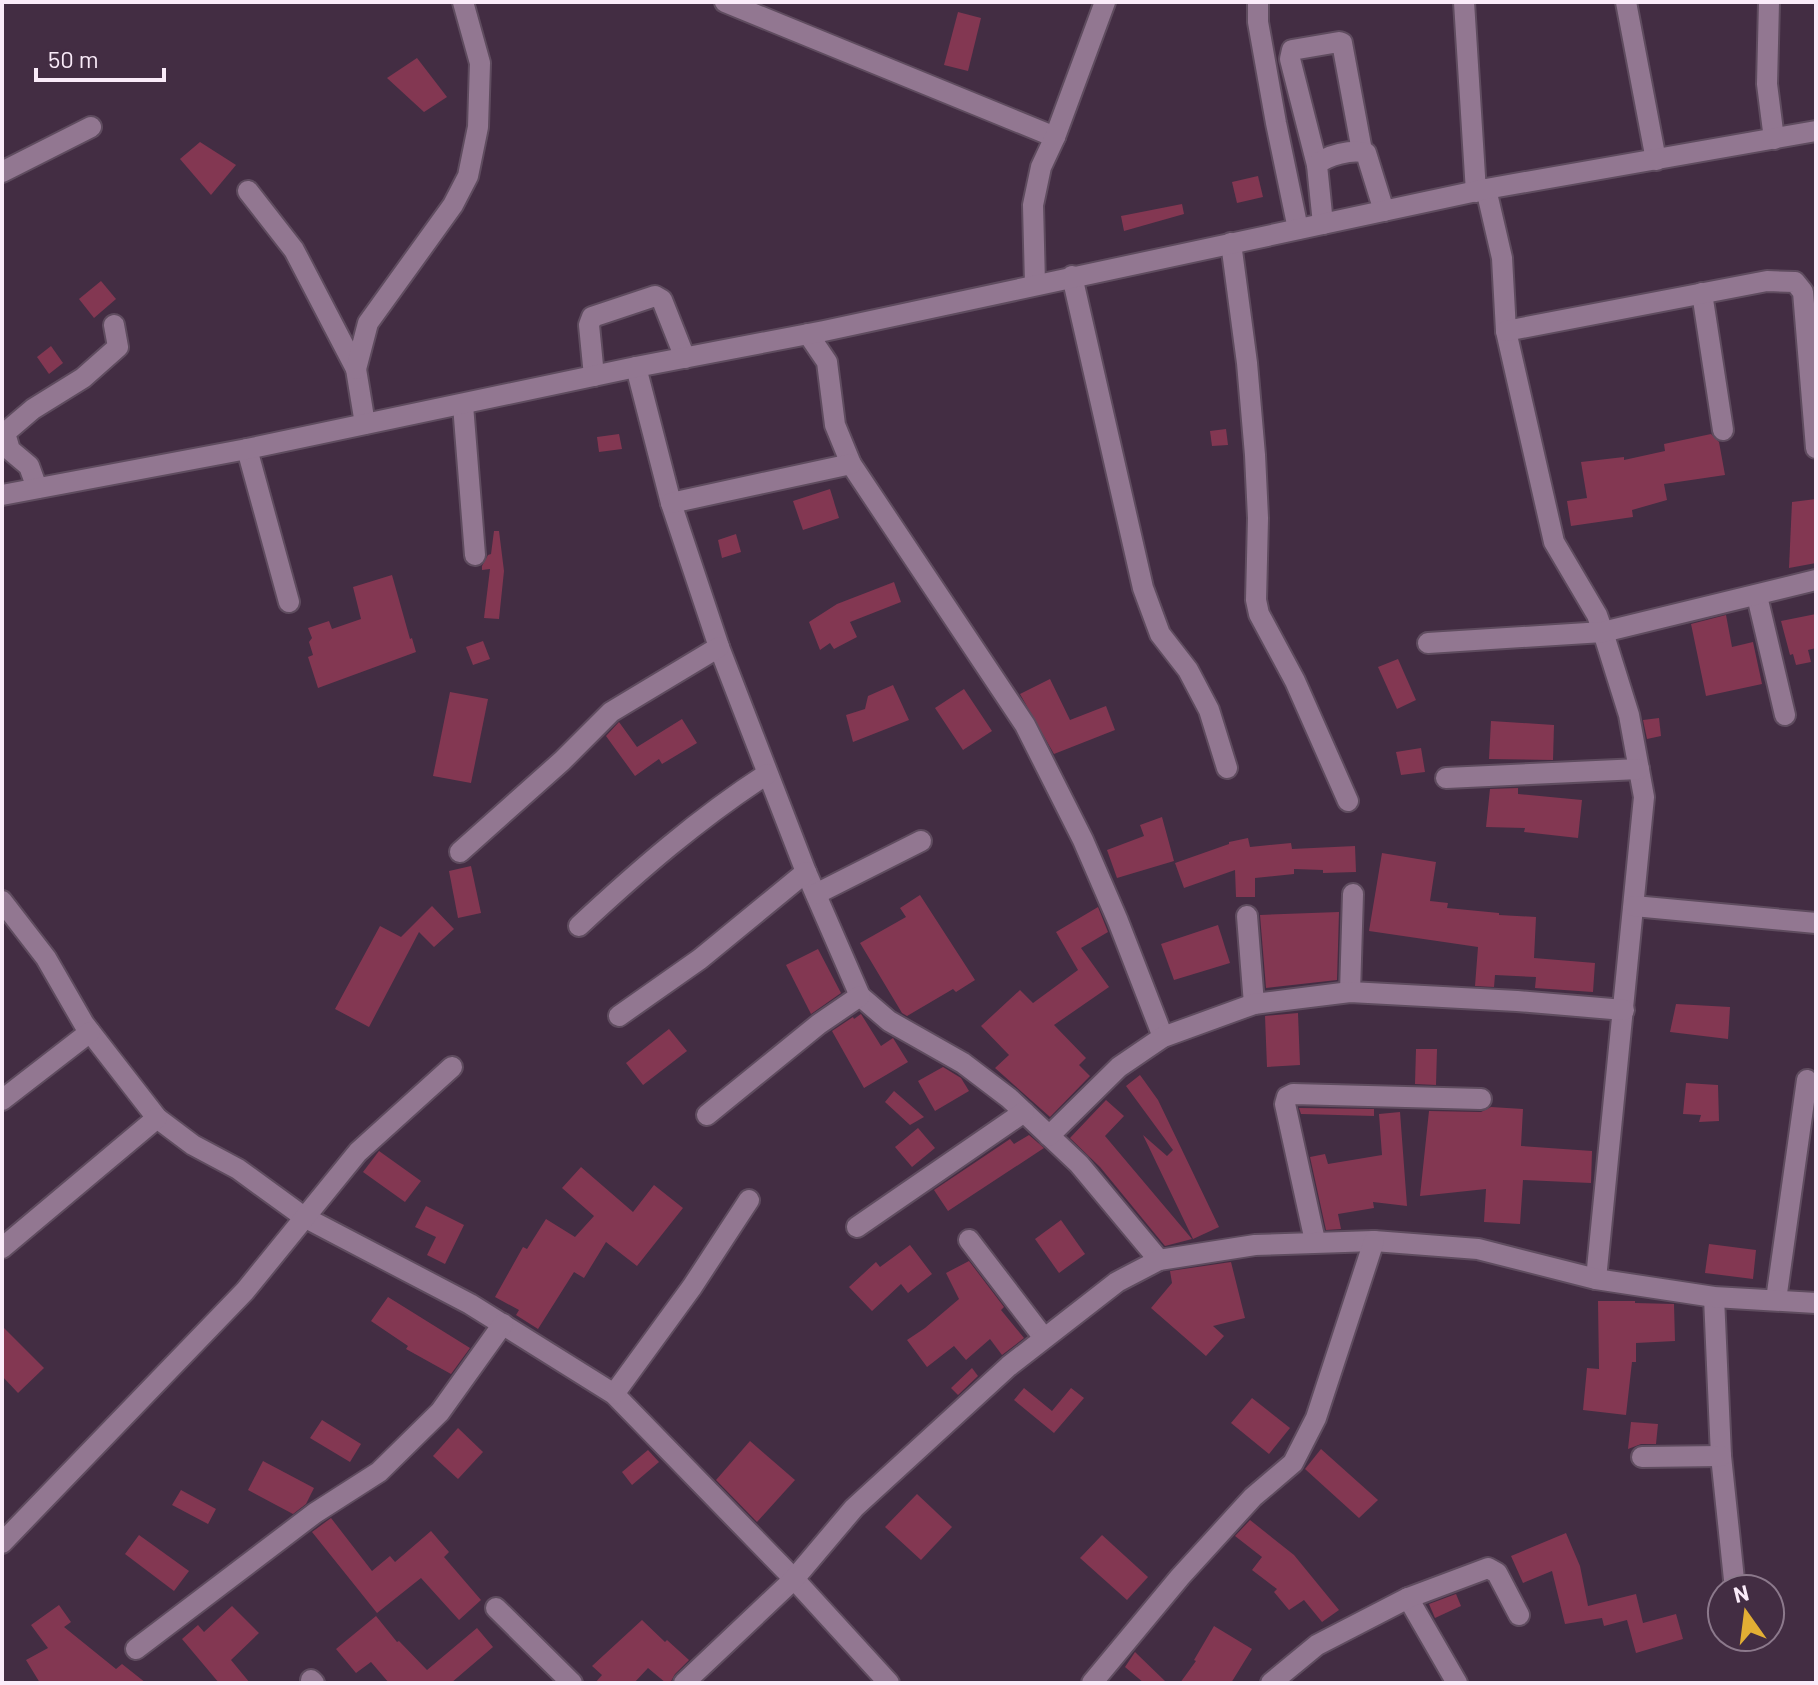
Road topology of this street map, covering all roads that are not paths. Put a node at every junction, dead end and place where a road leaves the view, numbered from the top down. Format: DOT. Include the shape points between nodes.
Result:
graph roads {
  1 [pos="463,2"];
  2 [pos="725,2"];
  3 [pos="1105,2"];
  4 [pos="1258,2"];
  5 [pos="1464,2"];
  6 [pos="1626,2"];
  7 [pos="1769,2"];
  8 [pos="91,127"];
  9 [pos="1816,131"];
  10 [pos="1055,137"];
  11 [pos="1774,139"];
  12 [pos="1362,151"];
  13 [pos="1656,160"];
  14 [pos="1317,165"];
  15 [pos="2,172"];
  16 [pos="1481,190"];
  17 [pos="248,191"];
  18 [pos="1384,211"];
  19 [pos="1323,224"];
  20 [pos="1298,229"];
  21 [pos="1231,243"];
  22 [pos="1072,276"];
  23 [pos="1035,284"];
  24 [pos="1702,293"];
  25 [pos="114,325"];
  26 [pos="1506,331"];
  27 [pos="808,334"];
  28 [pos="685,358"];
  29 [pos="636,367"];
  30 [pos="356,369"];
  31 [pos="594,376"];
  32 [pos="463,405"];
  33 [pos="365,424"];
  34 [pos="1723,430"];
  35 [pos="1816,448"];
  36 [pos="247,449"];
  37 [pos="851,464"];
  38 [pos="37,488"];
  39 [pos="2,495"];
  40 [pos="671,503"];
  41 [pos="475,555"];
  42 [pos="1816,580"];
  43 [pos="1757,596"];
  44 [pos="289,602"];
  45 [pos="1603,632"];
  46 [pos="1428,643"];
  47 [pos="719,647"];
  48 [pos="1785,715"];
  49 [pos="1227,768"];
  50 [pos="1639,769"];
  51 [pos="767,774"];
  52 [pos="1446,778"];
  53 [pos="1348,801"];
  54 [pos="921,841"];
  55 [pos="460,852"];
  56 [pos="806,872"];
  57 [pos="816,894"];
  58 [pos="1353,894"];
  59 [pos="2,901"];
  60 [pos="1634,906"];
  61 [pos="1247,916"];
  62 [pos="1816,923"];
  63 [pos="579,926"];
  64 [pos="1350,992"];
  65 [pos="860,996"];
  66 [pos="1254,1004"];
  67 [pos="1624,1010"];
  68 [pos="619,1016"];
  69 [pos="90,1032"];
  70 [pos="1163,1037"];
  71 [pos="452,1067"];
  72 [pos="1807,1080"];
  73 [pos="1481,1099"];
  74 [pos="2,1100"];
  75 [pos="1024,1112"];
  76 [pos="707,1115"];
  77 [pos="157,1118"];
  78 [pos="1049,1136"];
  79 [pos="749,1200"];
  80 [pos="304,1217"];
  81 [pos="857,1227"];
  82 [pos="969,1240"];
  83 [pos="1315,1241"];
  84 [pos="1374,1241"];
  85 [pos="2,1248"];
  86 [pos="1159,1260"];
  87 [pos="1596,1279"];
  88 [pos="1714,1297"];
  89 [pos="1776,1300"];
  90 [pos="1816,1303"];
  91 [pos="503,1324"];
  92 [pos="1044,1338"];
  93 [pos="614,1394"];
  94 [pos="1721,1456"];
  95 [pos="1642,1457"];
  96 [pos="2,1543"];
  97 [pos="1733,1573"];
  98 [pos="794,1579"];
  99 [pos="1408,1598"];
  100 [pos="496,1608"];
  101 [pos="1519,1615"];
  102 [pos="136,1649"];
  103 [pos="572,1683"];
  104 [pos="684,1683"];
  105 [pos="889,1683"];
  106 [pos="1092,1683"];
  107 [pos="1271,1683"];
  108 [pos="1457,1683"];
  1 -- 30 [label="street" via="480,63 478,127 468,176 368,323"];
  2 -- 10 [label="street"];
  3 -- 10 [label="street"];
  4 -- 20 [label="street"];
  5 -- 16 [label="street"];
  6 -- 13 [label="street"];
  7 -- 11 [label="street" via="1767,84"];
  8 -- 15 [label="street"];
  9 -- 11 [label="street"];
  10 -- 23 [label="street" via="1041,167 1033,205"];
  11 -- 13 [label="street"];
  12 -- 14 [label="street"];
  12 -- 14 [label="street" via="1342,43 1292,50"];
  12 -- 18 [label="street" via="1370,161"];
  13 -- 16 [label="street"];
  14 -- 19 [label="street"];
  16 -- 18 [label="street"];
  16 -- 26 [label="street" via="1502,258"];
  17 -- 30 [label="street" via="294,250"];
  18 -- 19 [label="street"];
  19 -- 20 [label="street"];
  20 -- 21 [label="street"];
  21 -- 22 [label="street"];
  21 -- 53 [label="street" via="1255,455 1256,600"];
  22 -- 23 [label="street"];
  22 -- 49 [label="street" via="1143,588 1160,634 1188,670 1209,710"];
  23 -- 27 [label="street"];
  24 -- 26 [label="street"];
  24 -- 34 [label="street"];
  24 -- 35 [label="street" via="1784,279 1803,292"];
  25 -- 38 [label="street" via="118,347 5,433 10,450 29,466"];
  26 -- 45 [label="street" via="1554,542"];
  27 -- 28 [label="street"];
  27 -- 37 [label="street" via="827,362 835,425"];
  28 -- 29 [label="street"];
  28 -- 31 [label="street" via="662,300 655,296 592,317"];
  29 -- 31 [label="street"];
  29 -- 40 [label="street"];
  30 -- 33 [label="street"];
  31 -- 32 [label="street"];
  32 -- 33 [label="street"];
  32 -- 41 [label="street"];
  33 -- 36 [label="street"];
  36 -- 38 [label="street"];
  36 -- 44 [label="street"];
  37 -- 40 [label="street"];
  37 -- 70 [label="street" via="1025,725 1089,854"];
  38 -- 39 [label="street"];
  40 -- 47 [label="street"];
  42 -- 43 [label="street"];
  43 -- 45 [label="street"];
  43 -- 48 [label="street"];
  45 -- 46 [label="street"];
  45 -- 50 [label="street" via="1629,715"];
  47 -- 51 [label="street"];
  47 -- 55 [label="street" via="611,712"];
  50 -- 52 [label="street"];
  50 -- 60 [label="street" via="1644,797"];
  51 -- 56 [label="street"];
  51 -- 63 [label="street" via="642,867"];
  54 -- 57 [label="street"];
  56 -- 57 [label="street"];
  56 -- 68 [label="street" via="700,959"];
  57 -- 65 [label="street"];
  58 -- 64 [label="street"];
  59 -- 69 [label="street" via="46,958"];
  60 -- 62 [label="street"];
  60 -- 67 [label="street"];
  61 -- 66 [label="street"];
  64 -- 66 [label="street"];
  64 -- 67 [label="street"];
  65 -- 75 [label="street" via="889,1021 963,1063"];
  65 -- 76 [label="street"];
  66 -- 70 [label="street"];
  67 -- 87 [label="street"];
  69 -- 74 [label="street"];
  69 -- 77 [label="street"];
  70 -- 78 [label="street" via="1119,1067"];
  71 -- 80 [label="street" via="358,1152"];
  72 -- 89 [label="street"];
  73 -- 83 [label="street" via="1287,1097"];
  75 -- 78 [label="street"];
  75 -- 81 [label="street"];
  77 -- 80 [label="street"];
  77 -- 85 [label="street"];
  78 -- 86 [label="street"];
  79 -- 93 [label="street"];
  80 -- 91 [label="street"];
  80 -- 96 [label="street" via="245,1291"];
  82 -- 92 [label="street"];
  83 -- 84 [label="street"];
  83 -- 86 [label="street"];
  84 -- 87 [label="street" via="1478,1249"];
  84 -- 106 [label="street" via="1316,1418 1293,1463 1253,1497"];
  86 -- 92 [label="street" via="1117,1282"];
  87 -- 88 [label="street"];
  88 -- 89 [label="street"];
  88 -- 94 [label="street"];
  89 -- 90 [label="street"];
  91 -- 93 [label="street"];
  91 -- 102 [label="street" via="440,1412 379,1472 315,1513"];
  92 -- 98 [label="street" via="854,1508"];
  93 -- 98 [label="street"];
  94 -- 95 [label="street"];
  94 -- 97 [label="street"];
  98 -- 104 [label="street"];
  98 -- 105 [label="street"];
  99 -- 101 [label="street" via="1488,1568 1497,1573"];
  99 -- 107 [label="street" via="1317,1645"];
  99 -- 108 [label="street"];
  100 -- 103 [label="street"];
}
